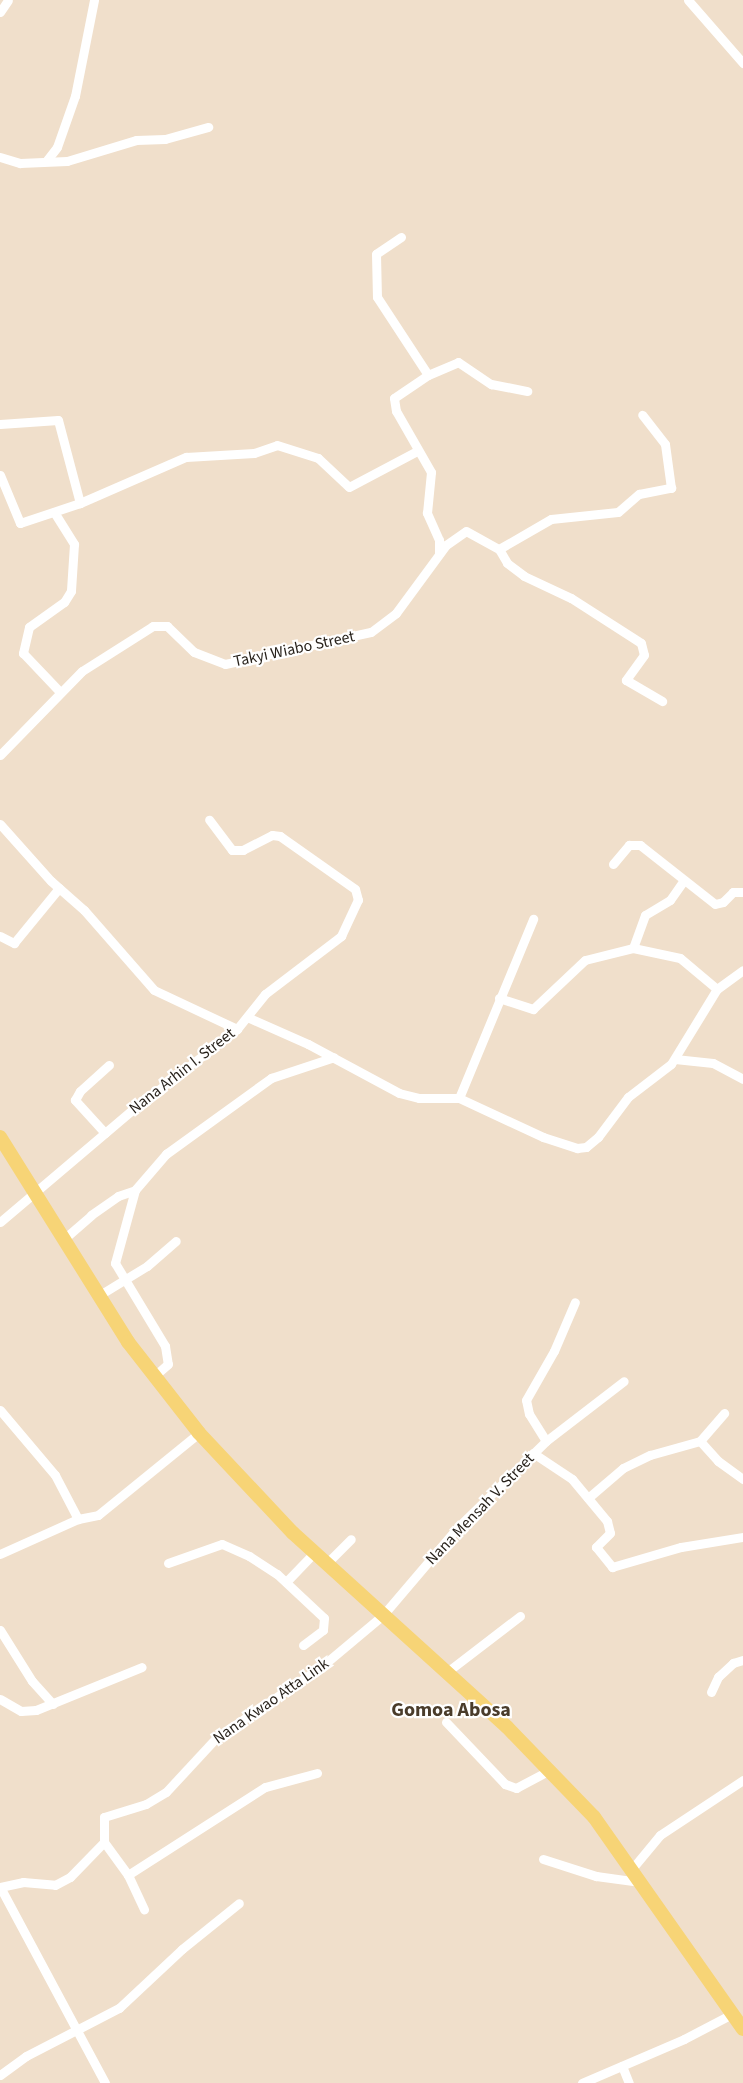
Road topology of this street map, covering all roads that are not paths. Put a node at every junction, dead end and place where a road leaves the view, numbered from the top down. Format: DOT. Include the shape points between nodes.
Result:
graph roads {
  1 [pos="8,0"];
  2 [pos="94,0"];
  3 [pos="688,0"];
  4 [pos="0,12"];
  5 [pos="743,63"];
  6 [pos="208,127"];
  7 [pos="0,157"];
  8 [pos="47,160"];
  9 [pos="401,237"];
  10 [pos="428,375"];
  11 [pos="527,391"];
  12 [pos="642,416"];
  13 [pos="0,424"];
  14 [pos="417,451"];
  15 [pos="0,475"];
  16 [pos="80,503"];
  17 [pos="54,512"];
  18 [pos="499,549"];
  19 [pos="439,554"];
  20 [pos="60,692"];
  21 [pos="662,701"];
  22 [pos="0,754"];
  23 [pos="209,820"];
  24 [pos="0,824"];
  25 [pos="613,864"];
  26 [pos="684,880"];
  27 [pos="59,888"];
  28 [pos="743,892"];
  29 [pos="533,919"];
  30 [pos="0,936"];
  31 [pos="633,948"];
  32 [pos="743,970"];
  33 [pos="717,989"];
  34 [pos="499,998"];
  35 [pos="247,1017"];
  36 [pos="237,1029"];
  37 [pos="334,1057"];
  38 [pos="675,1059"];
  39 [pos="109,1065"];
  40 [pos="743,1079"];
  41 [pos="459,1098"];
  42 [pos="105,1133"];
  43 [pos="0,1137"];
  44 [pos="135,1190"];
  45 [pos="35,1192"];
  46 [pos="0,1222"];
  47 [pos="65,1238"];
  48 [pos="176,1241"];
  49 [pos="121,1278"];
  50 [pos="98,1296"];
  51 [pos="575,1302"];
  52 [pos="154,1376"];
  53 [pos="624,1381"];
  54 [pos="0,1410"];
  55 [pos="724,1413"];
  56 [pos="199,1433"];
  57 [pos="546,1440"];
  58 [pos="700,1441"];
  59 [pos="533,1453"];
  60 [pos="743,1479"];
  61 [pos="588,1498"];
  62 [pos="78,1519"];
  63 [pos="743,1537"];
  64 [pos="351,1539"];
  65 [pos="314,1553"];
  66 [pos="0,1554"];
  67 [pos="168,1563"];
  68 [pos="326,1564"];
  69 [pos="286,1582"];
  70 [pos="383,1615"];
  71 [pos="519,1616"];
  72 [pos="0,1630"];
  73 [pos="303,1645"];
  74 [pos="743,1660"];
  75 [pos="142,1667"];
  76 [pos="447,1672"];
  77 [pos="711,1692"];
  78 [pos="0,1699"];
  79 [pos="53,1704"];
  80 [pos="446,1722"];
  81 [pos="548,1772"];
  82 [pos="317,1773"];
  83 [pos="743,1780"];
  84 [pos="104,1842"];
  85 [pos="543,1859"];
  86 [pos="128,1875"];
  87 [pos="635,1876"];
  88 [pos="0,1887"];
  89 [pos="239,1903"];
  90 [pos="144,1910"];
  91 [pos="732,2014"];
  92 [pos="743,2030"];
  93 [pos="78,2032"];
  94 [pos="622,2066"];
  95 [pos="0,2075"];
  96 [pos="105,2083"];
  97 [pos="582,2083"];
  98 [pos="629,2083"];
  1 -- 4 [label="street"];
  2 -- 8 [label="street" via="75,96 57,147"];
  3 -- 5 [label="street"];
  6 -- 8 [label="street" via="171,138 136,140 67,161"];
  7 -- 8 [label="street" via="20,164"];
  9 -- 10 [label="street" via="376,254 377,297"];
  10 -- 11 [label="street" via="458,362 491,384"];
  10 -- 14 [label="street" via="394,398 396,411"];
  12 -- 18 [label="street" via="665,444 670,488 639,494 618,512 551,519"];
  13 -- 16 [label="street" via="58,420"];
  14 -- 16 [label="street" via="349,487 318,458 277,445 254,453 186,457"];
  14 -- 19 [label="street" via="431,472 428,513 439,540"];
  15 -- 17 [label="street" via="17,521"];
  16 -- 17 [label="street"];
  17 -- 20 [label="street" via="74,544 71,591 64,602 29,627 23,652"];
  18 -- 19 [label="street" via="466,531"];
  18 -- 21 [label="street" via="507,563 524,576 571,598 641,643 644,655 626,680"];
  19 -- 20 [label="street, Takyi Wiabo Street" via="396,613 371,632 229,663 199,655 167,626 159,624 82,670"];
  20 -- 22 [label="street, Takyi Wiabo Street"];
  23 -- 35 [label="street, Nana Arhin I. Street" via="237,851 272,835 280,836 355,889 359,896 338,941 265,994"];
  24 -- 27 [label="street"];
  25 -- 26 [label="street" via="629,845 640,845"];
  26 -- 28 [label="street" via="715,903 723,903 734,892"];
  26 -- 31 [label="street" via="670,900 645,915"];
  27 -- 30 [label="street" via="16,941 12,943"];
  27 -- 36 [label="street" via="161,996"];
  29 -- 34 [label="street"];
  31 -- 33 [label="street" via="680,958"];
  31 -- 34 [label="street" via="585,960 533,1009"];
  32 -- 33 [label="street"];
  33 -- 38 [label="street"];
  34 -- 41 [label="street"];
  35 -- 36 [label="street, Nana Arhin I. Street"];
  35 -- 37 [label="street"];
  36 -- 42 [label="street, Nana Arhin I. Street"];
  37 -- 41 [label="street" via="408,1096"];
  37 -- 44 [label="street" via="271,1078 166,1154"];
  38 -- 40 [label="street" via="713,1063"];
  38 -- 41 [label="street" via="628,1096 586,1147 543,1137"];
  39 -- 42 [label="street" via="80,1090 75,1100"];
  42 -- 45 [label="street, Nana Arhin I. Street"];
  43 -- 45 [label="main road"];
  44 -- 47 [label="street" via="118,1196"];
  44 -- 49 [label="street" via="116,1258"];
  45 -- 46 [label="street, Nana Arhin I. Street"];
  45 -- 47 [label="main road"];
  47 -- 50 [label="main road"];
  48 -- 49 [label="street" via="147,1266"];
  49 -- 50 [label="street"];
  49 -- 52 [label="street" via="165,1346 168,1364"];
  50 -- 52 [label="main road"];
  51 -- 57 [label="street, Nana Mensah V. Street" via="554,1351 526,1400 529,1414"];
  52 -- 56 [label="main road"];
  53 -- 57 [label="street"];
  54 -- 62 [label="street" via="55,1475"];
  55 -- 58 [label="street"];
  56 -- 62 [label="street" via="98,1515"];
  56 -- 65 [label="main road"];
  57 -- 59 [label="street, Nana Mensah V. Street"];
  58 -- 60 [label="street" via="718,1461"];
  58 -- 61 [label="street" via="650,1455 623,1468"];
  59 -- 61 [label="street" via="572,1479"];
  59 -- 70 [label="street, Nana Mensah V. Street" via="458,1527"];
  61 -- 63 [label="street" via="609,1525 610,1533 596,1547 614,1568 681,1547"];
  62 -- 66 [label="street"];
  64 -- 68 [label="street"];
  65 -- 68 [label="main road"];
  65 -- 69 [label="street"];
  67 -- 69 [label="street" via="195,1551 225,1545"];
  68 -- 70 [label="main road"];
  69 -- 73 [label="street" via="325,1621 323,1630"];
  70 -- 76 [label="main road"];
  70 -- 84 [label="street, Nana Kwao Atta Link" via="308,1676 217,1737 166,1792 146,1804 107,1815 102,1822"];
  71 -- 76 [label="street"];
  72 -- 79 [label="street" via="32,1681"];
  74 -- 77 [label="street" via="733,1663 718,1677"];
  75 -- 79 [label="street"];
  76 -- 81 [label="main road" via="507,1727"];
  78 -- 79 [label="street" via="27,1712"];
  80 -- 81 [label="street" via="505,1784 516,1788"];
  81 -- 87 [label="main road" via="594,1817"];
  82 -- 86 [label="street" via="265,1787"];
  83 -- 87 [label="street" via="660,1835"];
  84 -- 86 [label="street"];
  84 -- 88 [label="street" via="70,1877 55,1885 23,1882"];
  85 -- 87 [label="street" via="596,1876"];
  86 -- 90 [label="street"];
  87 -- 91 [label="main road"];
  88 -- 93 [label="street"];
  89 -- 93 [label="street" via="119,2008"];
  91 -- 92 [label="main road"];
  91 -- 94 [label="street"];
  93 -- 95 [label="street" via="26,2056"];
  93 -- 96 [label="street"];
  94 -- 97 [label="street"];
  94 -- 98 [label="street"];
}
